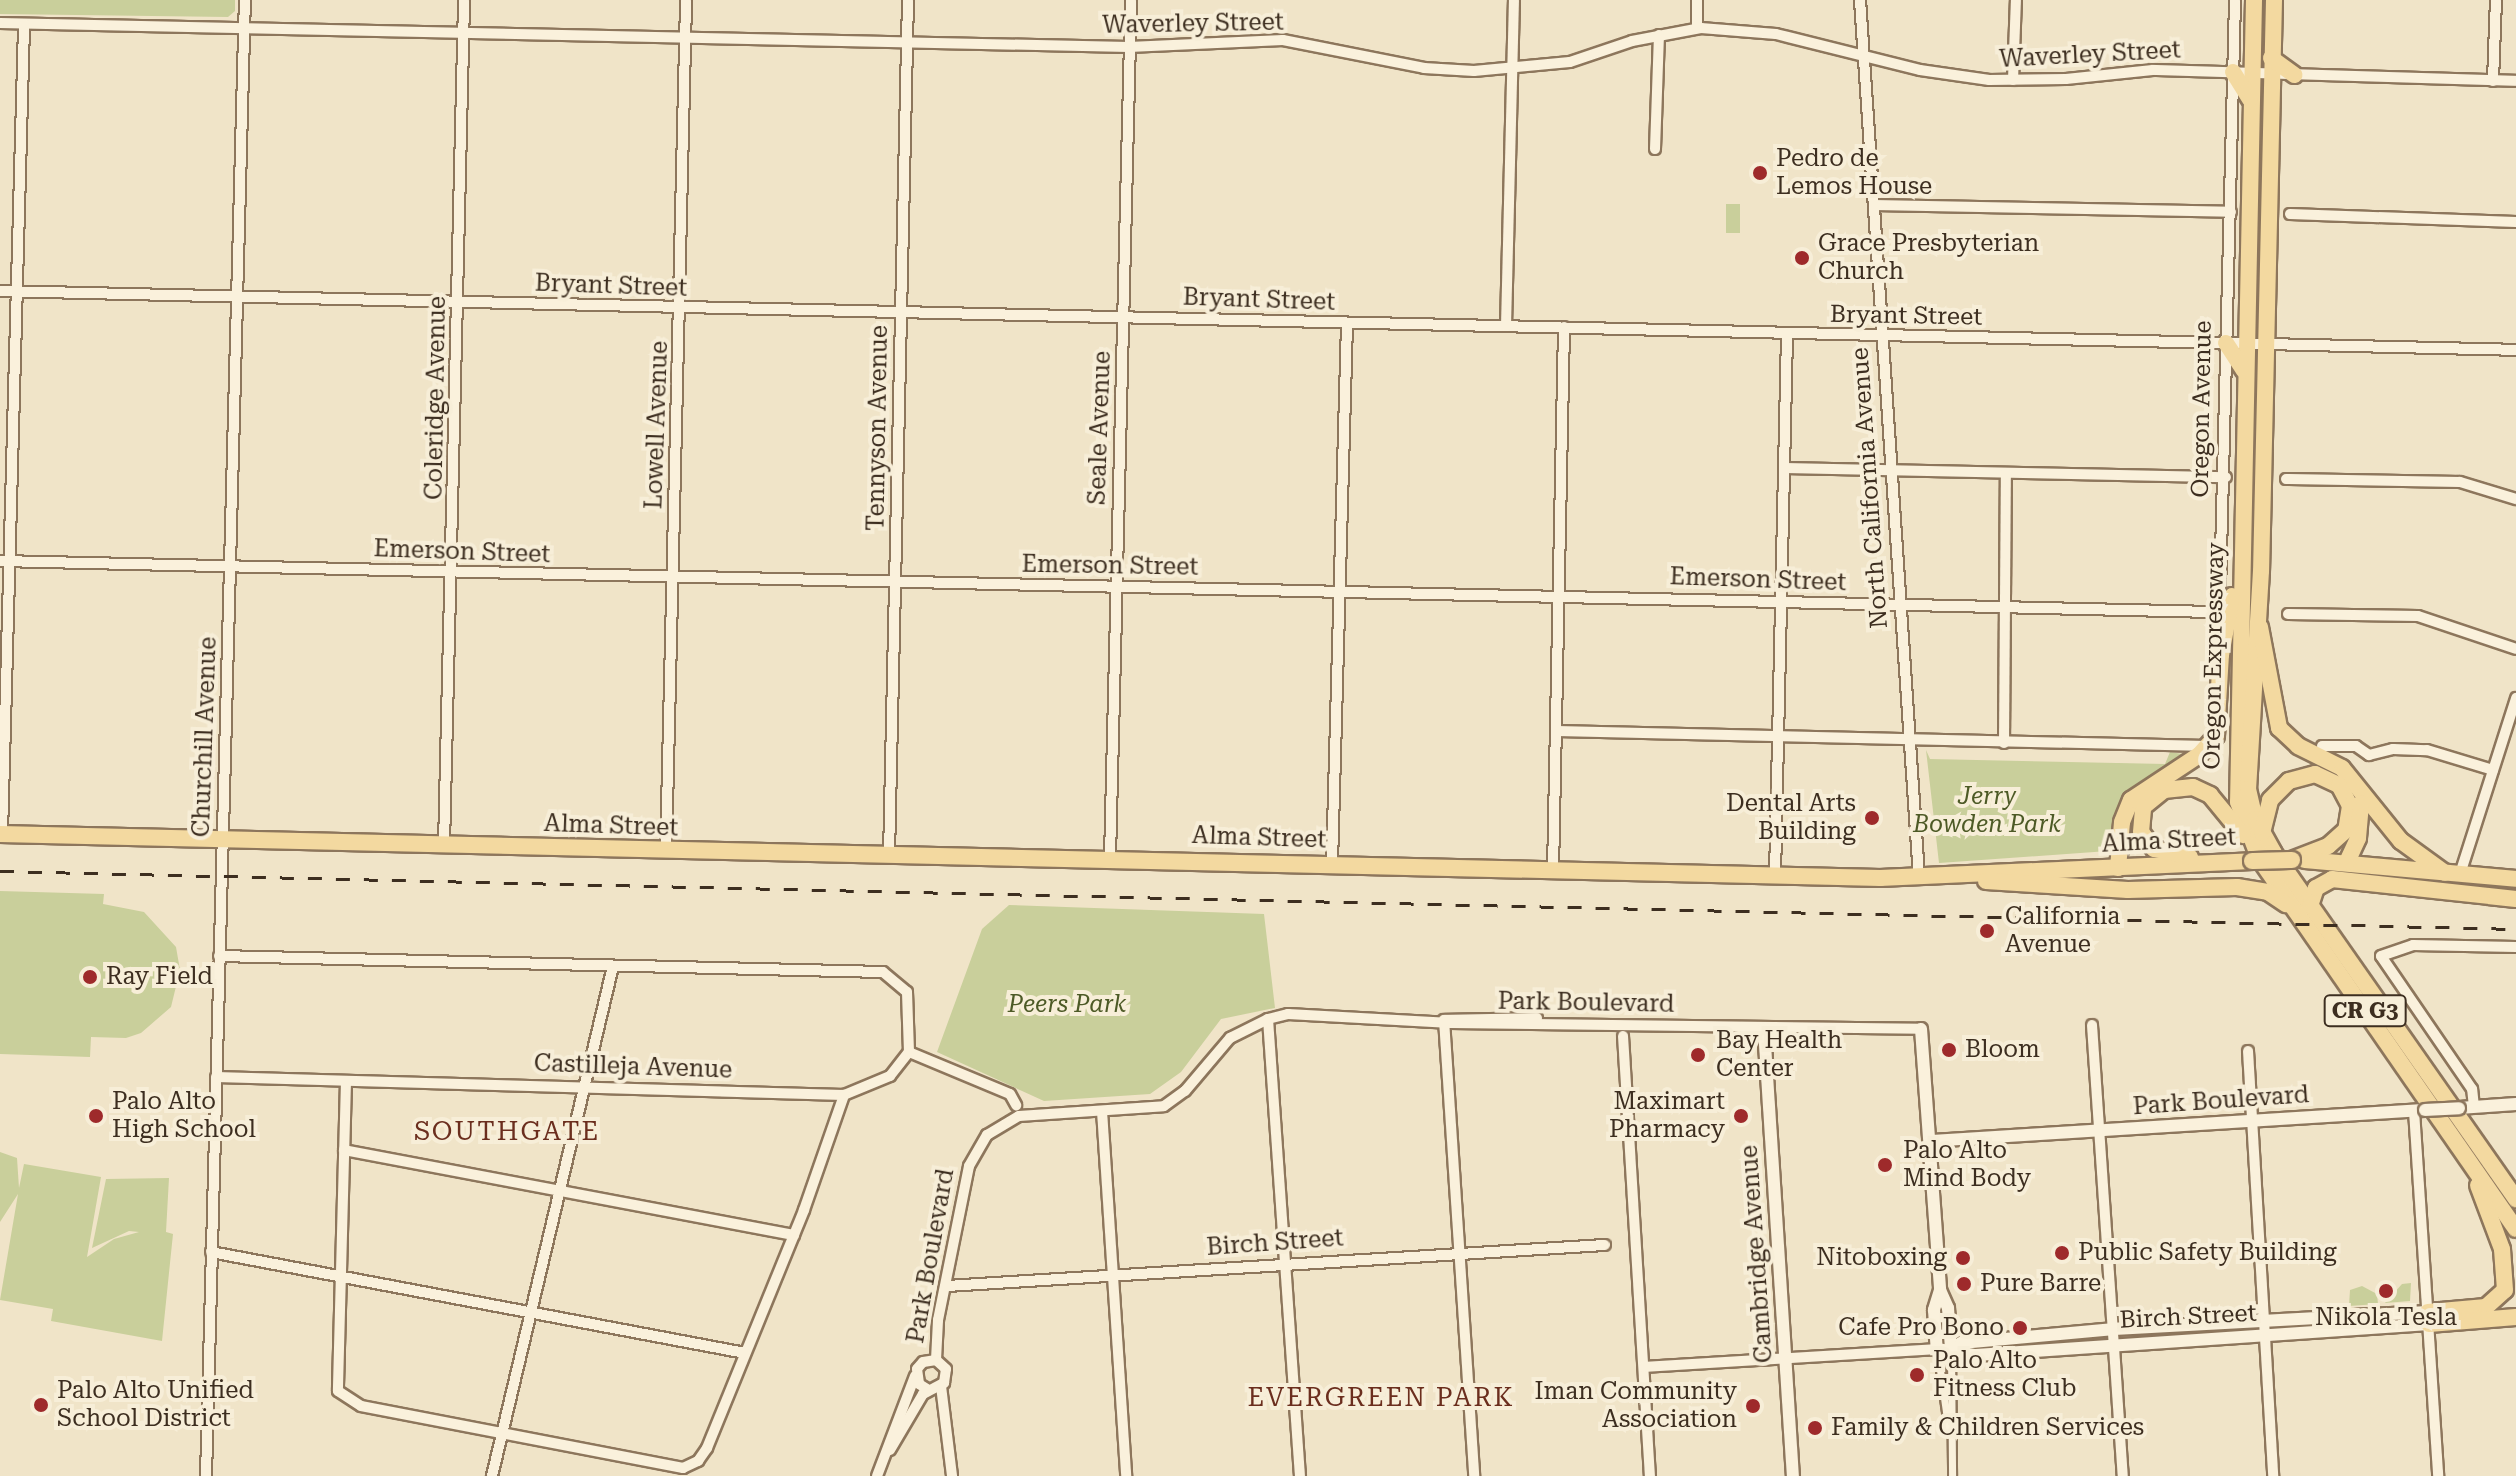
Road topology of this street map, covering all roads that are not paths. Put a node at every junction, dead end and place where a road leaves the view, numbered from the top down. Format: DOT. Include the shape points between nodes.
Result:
graph roads {
  1 [pos="245,0"];
  2 [pos="464,0"];
  3 [pos="686,0"];
  4 [pos="908,0"];
  5 [pos="1131,0"];
  6 [pos="1514,0"];
  7 [pos="1697,0"];
  8 [pos="1860,0"];
  9 [pos="2016,0"];
  10 [pos="2235,0"];
  11 [pos="2254,0"];
  12 [pos="2274,0"];
  13 [pos="2496,0"];
  14 [pos="0,23"];
  15 [pos="24,24"];
  16 [pos="245,26"];
  17 [pos="1697,28"];
  18 [pos="463,32"];
  19 [pos="1659,35"];
  20 [pos="686,36"];
  21 [pos="907,42"];
  22 [pos="1129,47"];
  23 [pos="1864,55"];
  24 [pos="2270,66"];
  25 [pos="1512,71"];
  26 [pos="2233,72"];
  27 [pos="2251,74"];
  28 [pos="2294,75"];
  29 [pos="2013,80"];
  30 [pos="2493,81"];
  31 [pos="2516,81"];
  32 [pos="2251,101"];
  33 [pos="1655,149"];
  34 [pos="1874,205"];
  35 [pos="2231,212"];
  36 [pos="2290,214"];
  37 [pos="2516,222"];
  38 [pos="0,291"];
  39 [pos="15,291"];
  40 [pos="237,297"];
  41 [pos="458,302"];
  42 [pos="680,309"];
  43 [pos="900,312"];
  44 [pos="1123,317"];
  45 [pos="1347,323"];
  46 [pos="1506,326"];
  47 [pos="1564,327"];
  48 [pos="1787,333"];
  49 [pos="1881,334"];
  50 [pos="2226,343"];
  51 [pos="2246,344"];
  52 [pos="2264,344"];
  53 [pos="2516,350"];
  54 [pos="2244,371"];
  55 [pos="1785,468"];
  56 [pos="1890,470"];
  57 [pos="2006,474"];
  58 [pos="2226,477"];
  59 [pos="2286,479"];
  60 [pos="2516,499"];
  61 [pos="4,561"];
  62 [pos="2241,564"];
  63 [pos="230,565"];
  64 [pos="454,571"];
  65 [pos="673,577"];
  66 [pos="894,581"];
  67 [pos="1115,586"];
  68 [pos="1338,592"];
  69 [pos="1561,596"];
  70 [pos="1782,600"];
  71 [pos="1898,604"];
  72 [pos="2004,608"];
  73 [pos="2219,612"];
  74 [pos="2288,614"];
  75 [pos="2258,617"];
  76 [pos="2516,649"];
  77 [pos="2221,655"];
  78 [pos="2516,698"];
  79 [pos="1557,731"];
  80 [pos="1778,737"];
  81 [pos="1908,741"];
  82 [pos="2004,743"];
  83 [pos="2212,743"];
  84 [pos="2322,746"];
  85 [pos="2493,770"];
  86 [pos="2354,779"];
  87 [pos="1,834"];
  88 [pos="2262,834"];
  89 [pos="222,841"];
  90 [pos="444,845"];
  91 [pos="666,851"];
  92 [pos="889,856"];
  93 [pos="1110,858"];
  94 [pos="2255,860"];
  95 [pos="2292,860"];
  96 [pos="2219,862"];
  97 [pos="2347,862"];
  98 [pos="1332,864"];
  99 [pos="2118,868"];
  100 [pos="1553,871"];
  101 [pos="2452,873"];
  102 [pos="1775,876"];
  103 [pos="1953,876"];
  104 [pos="1919,877"];
  105 [pos="2516,879"];
  106 [pos="2516,899"];
  107 [pos="2305,911"];
  108 [pos="2516,947"];
  109 [pos="219,956"];
  110 [pos="613,966"];
  111 [pos="1268,1019"];
  112 [pos="1444,1020"];
  113 [pos="2092,1025"];
  114 [pos="1764,1029"];
  115 [pos="1921,1029"];
  116 [pos="1623,1036"];
  117 [pos="2248,1051"];
  118 [pos="909,1052"];
  119 [pos="216,1077"];
  120 [pos="346,1081"];
  121 [pos="587,1086"];
  122 [pos="844,1095"];
  123 [pos="2516,1104"];
  124 [pos="1016,1105"];
  125 [pos="2474,1107"];
  126 [pos="1102,1111"];
  127 [pos="2420,1111"];
  128 [pos="2252,1119"];
  129 [pos="2100,1130"];
  130 [pos="1930,1141"];
  131 [pos="344,1150"];
  132 [pos="2470,1165"];
  133 [pos="561,1188"];
  134 [pos="2516,1199"];
  135 [pos="2516,1229"];
  136 [pos="794,1235"];
  137 [pos="1605,1245"];
  138 [pos="211,1252"];
  139 [pos="1460,1253"];
  140 [pos="1287,1264"];
  141 [pos="341,1275"];
  142 [pos="1112,1275"];
  143 [pos="947,1286"];
  144 [pos="1940,1290"];
  145 [pos="533,1312"];
  146 [pos="2516,1317"];
  147 [pos="2428,1318"];
  148 [pos="2263,1320"];
  149 [pos="2114,1329"];
  150 [pos="2264,1335"];
  151 [pos="2115,1343"];
  152 [pos="1937,1349"];
  153 [pos="1951,1349"];
  154 [pos="745,1353"];
  155 [pos="1786,1359"];
  156 [pos="936,1360"];
  157 [pos="1644,1367"];
  158 [pos="916,1374"];
  159 [pos="941,1386"];
  160 [pos="927,1389"];
  161 [pos="1949,1432"];
  162 [pos="502,1433"];
  163 [pos="890,1450"];
  164 [pos="206,1476"];
  165 [pos="492,1476"];
  166 [pos="877,1476"];
  167 [pos="952,1476"];
  168 [pos="1126,1476"];
  169 [pos="1300,1476"];
  170 [pos="1474,1476"];
  171 [pos="1650,1476"];
  172 [pos="1793,1476"];
  173 [pos="1952,1476"];
  174 [pos="2123,1476"];
  175 [pos="2273,1476"];
  176 [pos="2438,1476"];
  1 -- 16 [label="street, Churchill Avenue"];
  2 -- 18 [label="street, Coleridge Avenue"];
  3 -- 20 [label="street, Lowell Avenue"];
  4 -- 21 [label="street, Tennyson Avenue"];
  5 -- 22 [label="street, Seale Avenue"];
  6 -- 25 [label="street"];
  7 -- 17 [label="street"];
  8 -- 23 [label="street, North California Avenue"];
  9 -- 29 [label="street"];
  10 -- 26 [label="street, Oregon Avenue"];
  11 -- 27 [label="main road, Oregon Expressway / CR G3"];
  12 -- 24 [label="main road, Oregon Expressway / CR G3"];
  13 -- 30 [label="street"];
  14 -- 15 [label="street, Waverley Street"];
  15 -- 16 [label="street, Waverley Street"];
  15 -- 39 [label="street"];
  16 -- 18 [label="street, Waverley Street"];
  16 -- 40 [label="street, Churchill Avenue"];
  17 -- 19 [label="street, Waverley Street"];
  17 -- 23 [label="street, Waverley Street" via="1776,34"];
  18 -- 20 [label="street, Waverley Street"];
  18 -- 41 [label="street, Coleridge Avenue"];
  19 -- 25 [label="street, Waverley Street" via="1570,62"];
  19 -- 33 [label="street"];
  20 -- 21 [label="street, Waverley Street"];
  20 -- 42 [label="street, Lowell Avenue"];
  21 -- 22 [label="street, Waverley Street"];
  21 -- 43 [label="street, Tennyson Avenue"];
  22 -- 25 [label="street, Waverley Street" via="1283,40 1424,68"];
  22 -- 44 [label="street, Seale Avenue"];
  23 -- 29 [label="street, Waverley Street" via="1958,77"];
  23 -- 34 [label="street, North California Avenue"];
  24 -- 27 [label="street, Waverley Street"];
  24 -- 28 [label="main road"];
  24 -- 52 [label="main road, Oregon Expressway / CR G3"];
  25 -- 46 [label="street"];
  26 -- 27 [label="street, Waverley Street"];
  26 -- 29 [label="street, Waverley Street" via="2153,70"];
  26 -- 32 [label="main road"];
  26 -- 35 [label="street, Oregon Avenue"];
  27 -- 32 [label="main road, Oregon Expressway / CR G3"];
  28 -- 30 [label="street"];
  30 -- 31 [label="street"];
  32 -- 51 [label="main road, Oregon Expressway / CR G3"];
  34 -- 35 [label="street"];
  34 -- 49 [label="street, North California Avenue"];
  35 -- 50 [label="street, Oregon Avenue"];
  36 -- 37 [label="street"];
  38 -- 39 [label="street, Bryant Street"];
  39 -- 40 [label="street, Bryant Street"];
  39 -- 61 [label="street"];
  40 -- 41 [label="street, Bryant Street"];
  40 -- 63 [label="street, Churchill Avenue"];
  41 -- 42 [label="street, Bryant Street"];
  41 -- 64 [label="street, Coleridge Avenue"];
  42 -- 43 [label="street, Bryant Street"];
  42 -- 65 [label="street, Lowell Avenue"];
  43 -- 44 [label="street, Bryant Street"];
  43 -- 66 [label="street, Tennyson Avenue"];
  44 -- 45 [label="street, Bryant Street"];
  44 -- 67 [label="street, Seale Avenue"];
  45 -- 46 [label="street, Bryant Street"];
  45 -- 68 [label="street"];
  46 -- 47 [label="street, Bryant Street"];
  47 -- 48 [label="street, Bryant Street"];
  47 -- 69 [label="street"];
  48 -- 49 [label="street, Bryant Street"];
  48 -- 55 [label="street"];
  49 -- 50 [label="street, Bryant Street"];
  49 -- 56 [label="street, North California Avenue"];
  50 -- 51 [label="street, Bryant Street"];
  50 -- 54 [label="main road"];
  50 -- 58 [label="street, Oregon Avenue"];
  51 -- 52 [label="street, Bryant Street"];
  51 -- 54 [label="main road, Oregon Expressway / CR G3"];
  52 -- 53 [label="street, Bryant Street"];
  52 -- 75 [label="main road, Oregon Expressway / CR G3"];
  54 -- 62 [label="main road, Oregon Expressway / CR G3"];
  55 -- 56 [label="street"];
  55 -- 70 [label="street"];
  56 -- 57 [label="street"];
  56 -- 71 [label="street, North California Avenue"];
  57 -- 58 [label="street"];
  57 -- 72 [label="street"];
  58 -- 73 [label="street, Oregon Avenue"];
  59 -- 60 [label="street" via="2460,482"];
  61 -- 63 [label="street, Emerson Street"];
  61 -- 87 [label="street"];
  62 -- 77 [label="main road"];
  62 -- 94 [label="main road, Oregon Expressway / CR G3" via="2236,790"];
  63 -- 64 [label="street, Emerson Street"];
  63 -- 89 [label="street, Churchill Avenue"];
  64 -- 65 [label="street, Emerson Street"];
  64 -- 90 [label="street, Coleridge Avenue"];
  65 -- 66 [label="street, Emerson Street"];
  65 -- 91 [label="street, Lowell Avenue"];
  66 -- 67 [label="street, Emerson Street"];
  66 -- 92 [label="street, Tennyson Avenue"];
  67 -- 68 [label="street, Emerson Street"];
  67 -- 93 [label="street, Seale Avenue"];
  68 -- 69 [label="street, Emerson Street"];
  68 -- 98 [label="street"];
  69 -- 70 [label="street, Emerson Street"];
  69 -- 79 [label="street"];
  70 -- 71 [label="street, Emerson Street"];
  70 -- 80 [label="street"];
  71 -- 72 [label="street, Emerson Street"];
  71 -- 81 [label="street, North California Avenue"];
  72 -- 73 [label="street, Emerson Street"];
  72 -- 82 [label="street"];
  73 -- 77 [label="street, Oregon Avenue"];
  74 -- 76 [label="street" via="2418,616"];
  75 -- 86 [label="main road" via="2279,728 2290,741 2335,763"];
  75 -- 88 [label="main road, Oregon Expressway / CR G3" via="2248,779"];
  77 -- 83 [label="main road, Oregon Avenue" via="2220,721"];
  78 -- 85 [label="street"];
  79 -- 80 [label="street"];
  79 -- 100 [label="street"];
  80 -- 81 [label="street"];
  80 -- 102 [label="street"];
  81 -- 82 [label="street"];
  81 -- 104 [label="street, North California Avenue"];
  82 -- 83 [label="street"];
  83 -- 99 [label="main road" via="2131,800 2121,826"];
  84 -- 85 [label="street" via="2356,746 2369,755 2427,750"];
  85 -- 101 [label="street"];
  86 -- 97 [label="main road" via="2361,812 2358,838"];
  86 -- 101 [label="main road" via="2401,841"];
  87 -- 89 [label="main road, Alma Street"];
  88 -- 95 [label="main road" via="2270,800 2289,781 2315,774 2339,785 2350,806 2346,830 2328,846"];
  88 -- 107 [label="main road, Oregon Expressway / CR G3"];
  89 -- 90 [label="main road, Alma Street"];
  89 -- 109 [label="street, Churchill Avenue"];
  90 -- 91 [label="main road, Alma Street"];
  91 -- 92 [label="main road, Alma Street"];
  92 -- 93 [label="main road, Alma Street"];
  93 -- 98 [label="main road, Alma Street"];
  94 -- 95 [label="main road, Alma Street, bridge"];
  94 -- 96 [label="main road, Alma Street"];
  94 -- 96 [label="main road" via="2222,808 2202,790 2173,787 2148,800 2139,823 2148,844 2161,852"];
  94 -- 107 [label="main road, Oregon Expressway / CR G3"];
  95 -- 97 [label="main road, Alma Street"];
  96 -- 99 [label="main road, Alma Street"];
  97 -- 101 [label="main road, Alma Street"];
  98 -- 100 [label="main road, Alma Street"];
  99 -- 103 [label="main road, Alma Street"];
  100 -- 102 [label="main road, Alma Street"];
  101 -- 105 [label="main road, Alma Street"];
  102 -- 104 [label="main road, Alma Street"];
  103 -- 104 [label="main road, Alma Street"];
  103 -- 107 [label="main road" via="2033,887 2248,888"];
  106 -- 107 [label="main road" via="2332,879 2316,888"];
  107 -- 132 [label="main road, Oregon Expressway / CR G3"];
  107 -- 134 [label="main road, Oregon Expressway / CR G3"];
  108 -- 125 [label="street" via="2413,945 2381,956 2472,1089"];
  109 -- 110 [label="street"];
  109 -- 119 [label="street, Churchill Avenue"];
  110 -- 118 [label="street" via="883,972 907,992"];
  110 -- 121 [label="street"];
  111 -- 112 [label="street, Park Boulevard" via="1288,1014"];
  111 -- 126 [label="street, Park Boulevard" via="1230,1038 1175,1100 1159,1107"];
  111 -- 140 [label="street"];
  112 -- 114 [label="street, Park Boulevard"];
  112 -- 139 [label="street"];
  113 -- 129 [label="street"];
  114 -- 115 [label="street, Park Boulevard"];
  114 -- 155 [label="street, Cambridge Avenue"];
  115 -- 130 [label="street"];
  116 -- 157 [label="street"];
  117 -- 128 [label="street"];
  118 -- 122 [label="street, Castilleja Avenue" via="890,1076"];
  118 -- 124 [label="street" via="1010,1094"];
  119 -- 120 [label="street, Castilleja Avenue"];
  119 -- 138 [label="street, Churchill Avenue"];
  120 -- 121 [label="street, Castilleja Avenue"];
  120 -- 131 [label="street"];
  121 -- 122 [label="street, Castilleja Avenue"];
  121 -- 133 [label="street"];
  122 -- 136 [label="street"];
  123 -- 125 [label="street, Park Boulevard"];
  125 -- 127 [label="street, Park Boulevard, bridge"];
  126 -- 142 [label="street"];
  126 -- 143 [label="street, Park Boulevard" via="1019,1116 979,1144 969,1166"];
  127 -- 128 [label="street, Park Boulevard"];
  127 -- 147 [label="street"];
  128 -- 129 [label="street, Park Boulevard"];
  128 -- 148 [label="street"];
  129 -- 130 [label="street, Park Boulevard"];
  129 -- 149 [label="street"];
  130 -- 144 [label="street"];
  131 -- 133 [label="street"];
  131 -- 141 [label="street"];
  132 -- 135 [label="main road, Oregon Expressway / CR G3"];
  132 -- 147 [label="main road" via="2502,1249 2505,1290 2486,1307"];
  133 -- 136 [label="street"];
  133 -- 145 [label="street"];
  136 -- 154 [label="street"];
  137 -- 139 [label="street, Birch Street"];
  138 -- 141 [label="street"];
  138 -- 164 [label="street, Churchill Avenue"];
  139 -- 140 [label="street, Birch Street"];
  139 -- 170 [label="street"];
  140 -- 142 [label="street, Birch Street"];
  140 -- 169 [label="street"];
  141 -- 145 [label="street"];
  141 -- 162 [label="street" via="338,1391 361,1406"];
  142 -- 143 [label="street, Birch Street"];
  142 -- 168 [label="street"];
  143 -- 156 [label="street, Park Boulevard"];
  144 -- 152 [label="street" via="1934,1310"];
  144 -- 153 [label="street" via="1948,1308"];
  145 -- 154 [label="street"];
  145 -- 162 [label="street"];
  146 -- 147 [label="main road"];
  147 -- 148 [label="street, Birch Street"];
  147 -- 150 [label="street, Birch Street"];
  147 -- 176 [label="street"];
  148 -- 149 [label="street, Birch Street"];
  148 -- 150 [label="street"];
  149 -- 151 [label="street"];
  149 -- 153 [label="street, Birch Street" via="1961,1343"];
  150 -- 151 [label="street, Birch Street"];
  150 -- 175 [label="street"];
  151 -- 153 [label="street, Birch Street" via="1976,1355"];
  151 -- 174 [label="street"];
  152 -- 153 [label="street, Birch Street"];
  152 -- 155 [label="street, Birch Street"];
  152 -- 161 [label="street"];
  153 -- 161 [label="street"];
  154 -- 162 [label="street" via="707,1448 691,1466"];
  155 -- 157 [label="street, Birch Street"];
  155 -- 172 [label="street, Cambridge Avenue"];
  156 -- 158 [label="street, Park Boulevard" via="923,1362"];
  156 -- 159 [label="street, Park Boulevard" via="946,1369"];
  157 -- 171 [label="street"];
  158 -- 160 [label="street, Park Boulevard"];
  158 -- 163 [label="street, Park Boulevard"];
  159 -- 160 [label="street"];
  159 -- 167 [label="street"];
  160 -- 163 [label="street, Park Boulevard"];
  161 -- 173 [label="street"];
  162 -- 165 [label="street"];
  163 -- 166 [label="street, Park Boulevard"];
}
